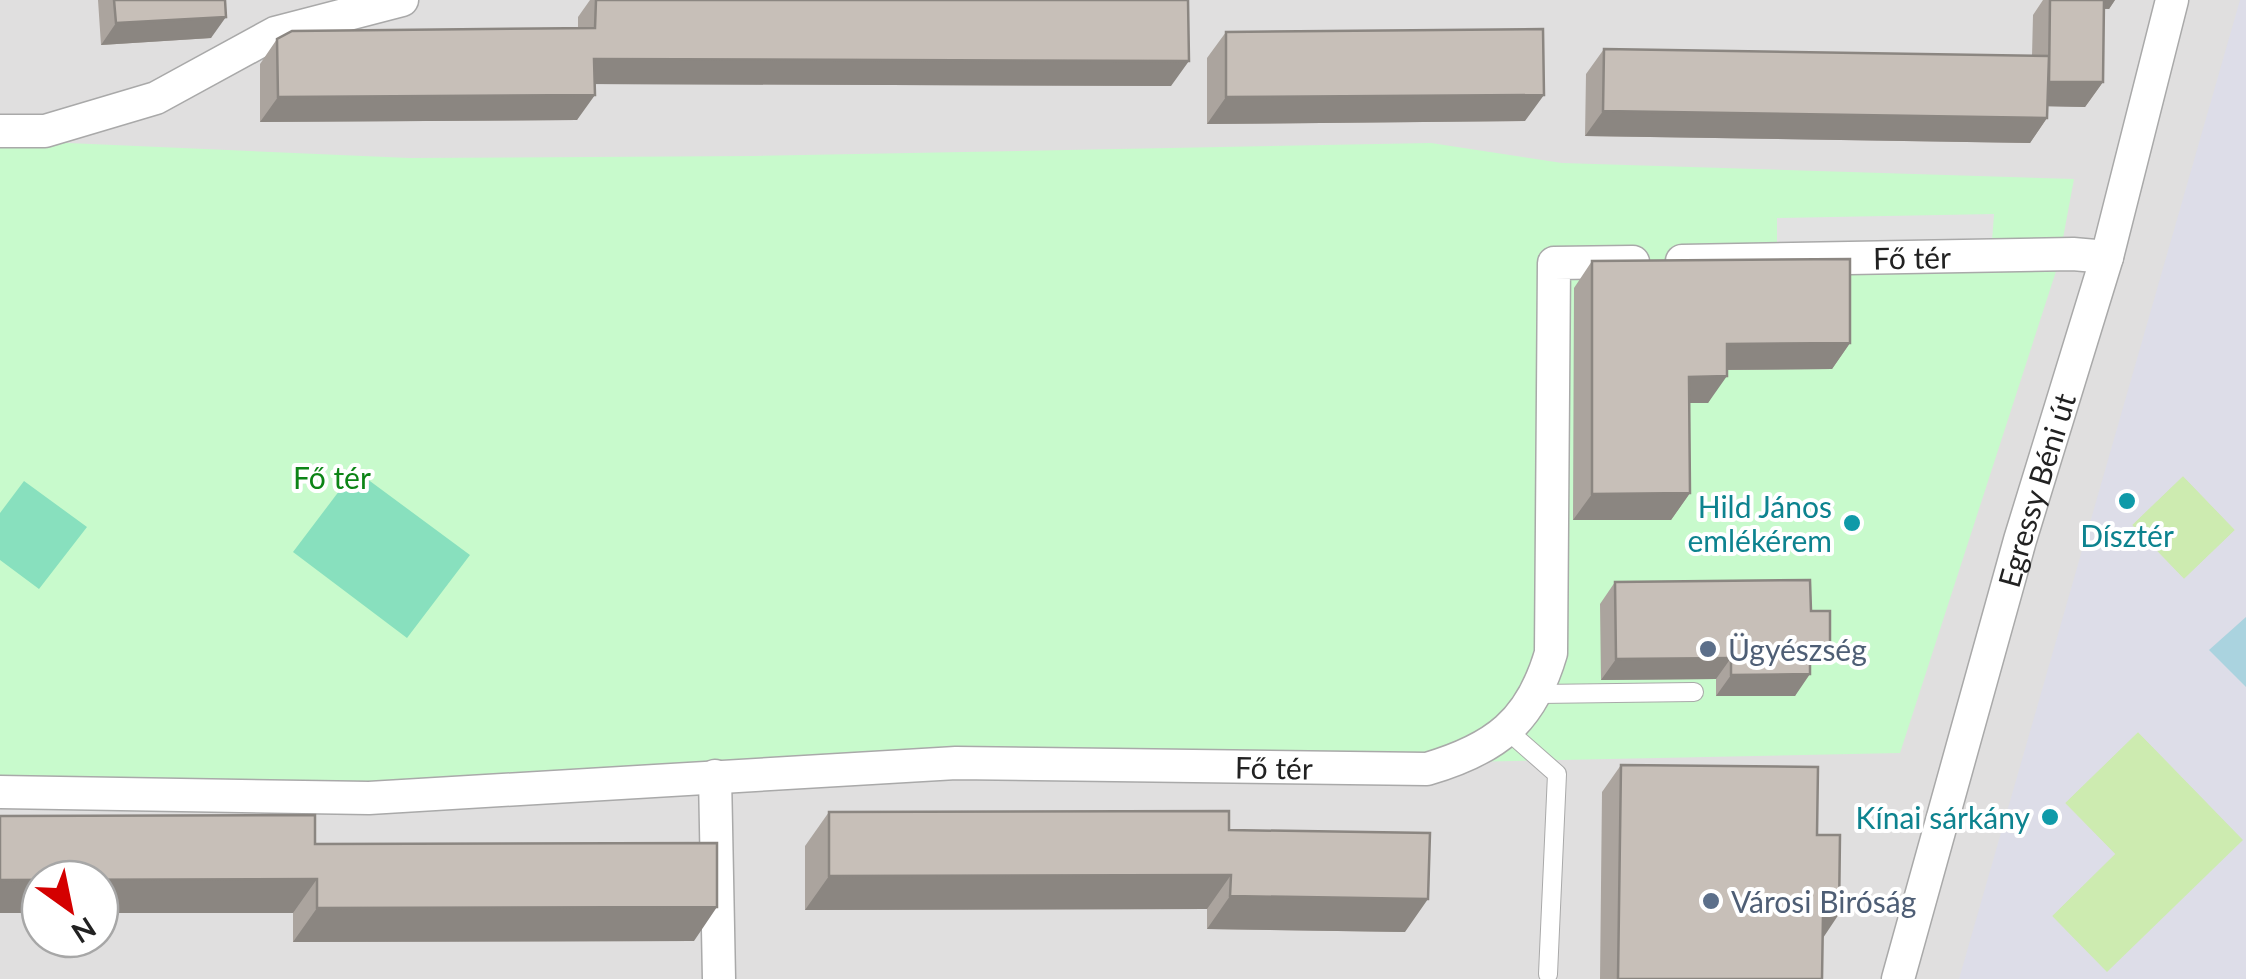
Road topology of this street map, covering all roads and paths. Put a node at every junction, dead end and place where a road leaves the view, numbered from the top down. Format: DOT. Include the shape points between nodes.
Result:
graph roads {
  1 [pos="402,0"];
  2 [pos="2172,0"];
  3 [pos="0,131"];
  4 [pos="2107,258"];
  5 [pos="1694,692"];
  6 [pos="1539,694"];
  7 [pos="1507,730"];
  8 [pos="715,776"];
  9 [pos="0,792"];
  10 [pos="1548,974"];
  11 [pos="719,979"];
  12 [pos="1898,979"];
  1 -- 3 [label="street" via="275,33 156,98 45,131"];
  2 -- 4 [label="street, Egressy Béni út"];
  4 -- 6 [label="street, Fő tér" via="1554,263 1551,653"];
  4 -- 12 [label="street, Egressy Béni út" via="2020,540"];
  5 -- 6 [label="lane"];
  6 -- 7 [label="street, Fő tér"];
  7 -- 8 [label="street, Fő tér" via="1461,759 1427,769 956,762"];
  7 -- 10 [label="lane" via="1557,774"];
  8 -- 9 [label="street, Fő tér" via="369,798"];
  8 -- 11 [label="street"];
}
